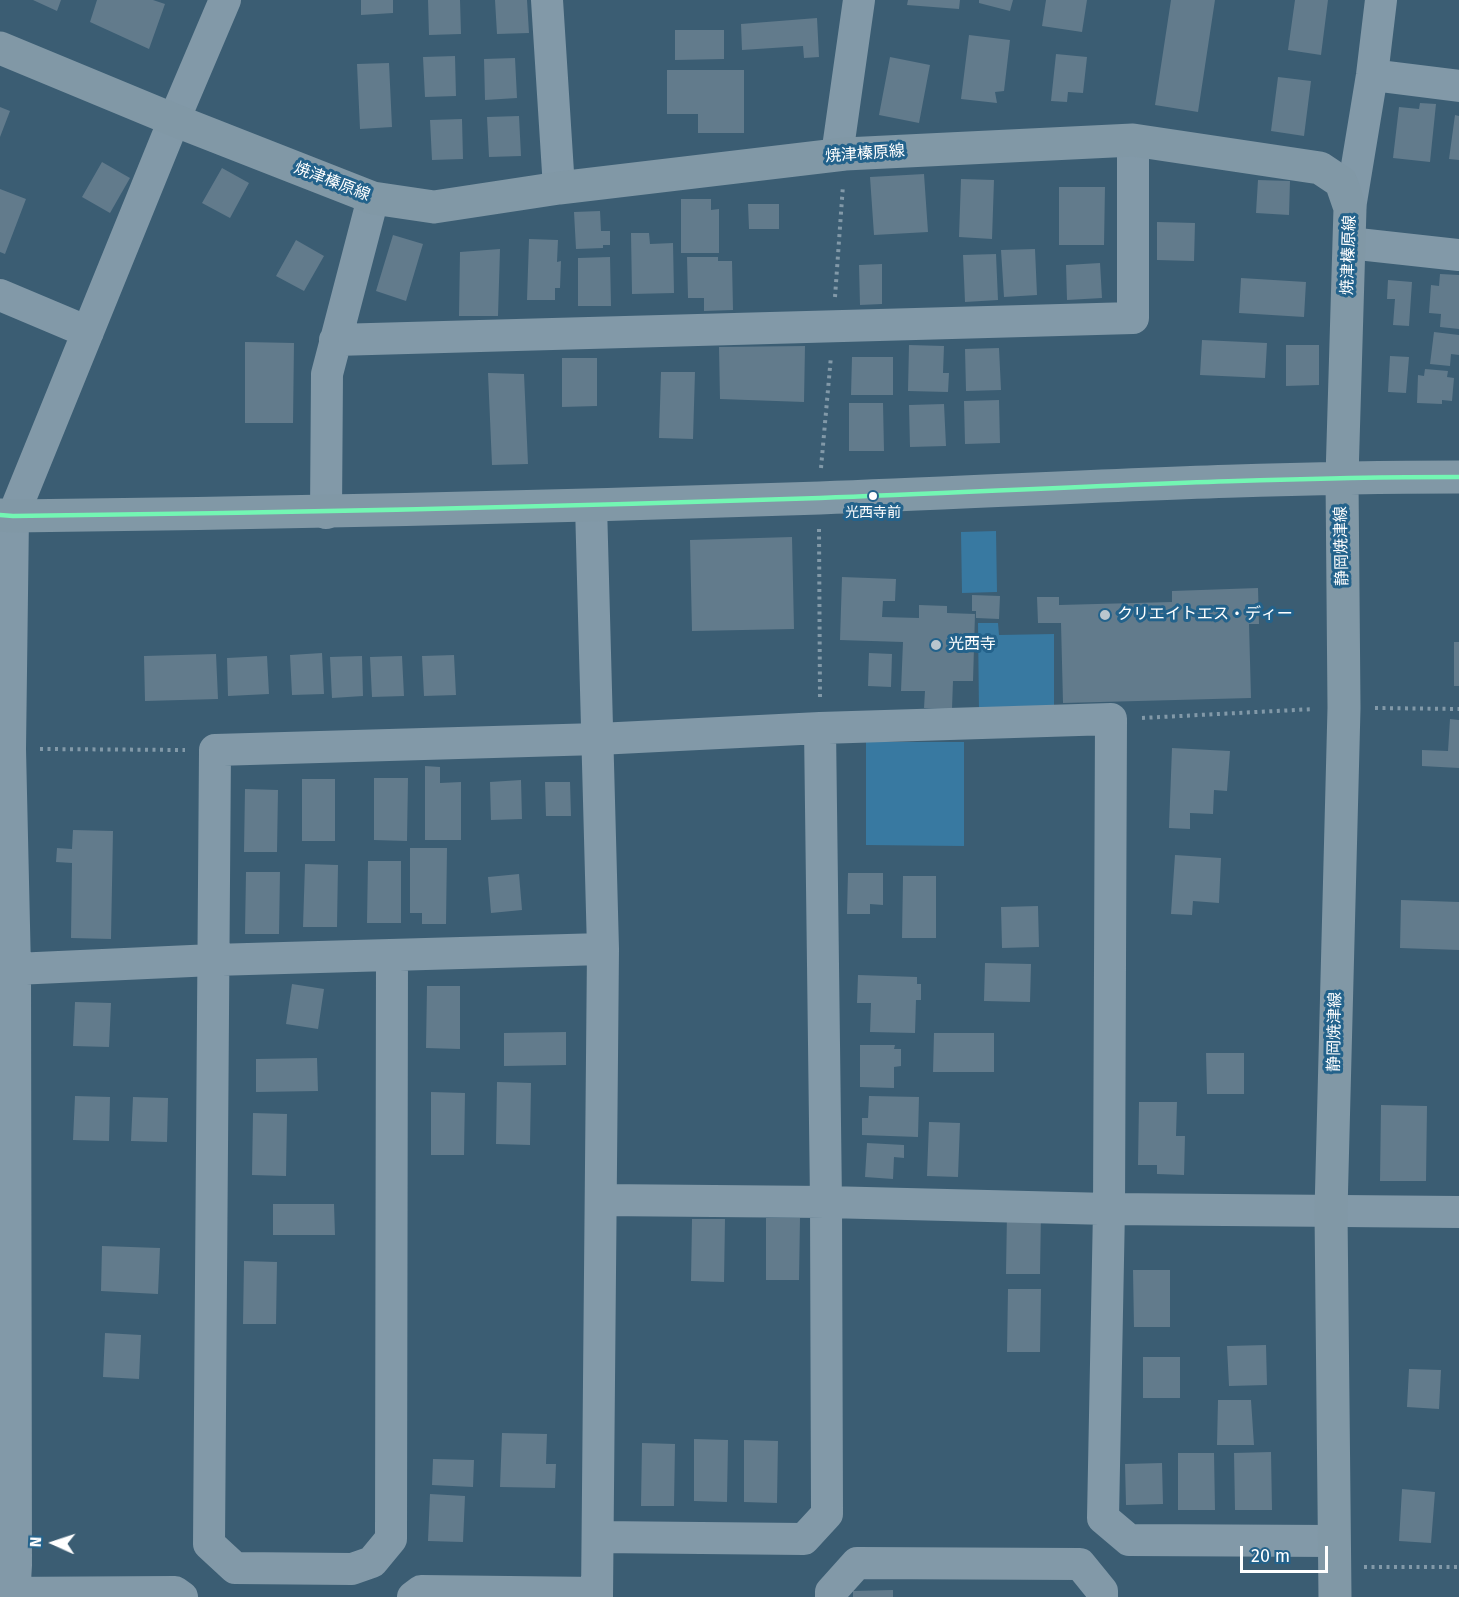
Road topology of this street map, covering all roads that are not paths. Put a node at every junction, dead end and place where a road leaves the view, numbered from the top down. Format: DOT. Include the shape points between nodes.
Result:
graph roads {
  1 [pos="225,0"];
  2 [pos="547,0"];
  3 [pos="859,0"];
  4 [pos="1381,0"];
  5 [pos="0,48"];
  6 [pos="1372,75"];
  7 [pos="1459,86"];
  8 [pos="174,120"];
  9 [pos="1133,140"];
  10 [pos="837,155"];
  11 [pos="559,188"];
  12 [pos="373,198"];
  13 [pos="1350,208"];
  14 [pos="1349,243"];
  15 [pos="1459,255"];
  16 [pos="0,295"];
  17 [pos="88,332"];
  18 [pos="335,340"];
  19 [pos="1342,477"];
  20 [pos="1459,477"];
  21 [pos="591,505"];
  22 [pos="326,513"];
  23 [pos="7,515"];
  24 [pos="820,729"];
  25 [pos="598,739"];
  26 [pos="603,949"];
  27 [pos="392,955"];
  28 [pos="213,960"];
  29 [pos="7,968"];
  30 [pos="601,1200"];
  31 [pos="826,1202"];
  32 [pos="1109,1209"];
  33 [pos="1331,1211"];
  34 [pos="1459,1212"];
  35 [pos="598,1537"];
  36 [pos="1334,1541"];
  37 [pos="9,1594"];
  38 [pos="597,1595"];
  39 [pos="182,1597"];
  40 [pos="413,1597"];
  41 [pos="831,1597"];
  42 [pos="1102,1597"];
  43 [pos="1335,1597"];
  1 -- 8 [label="street"];
  2 -- 11 [label="street"];
  3 -- 10 [label="street"];
  4 -- 6 [label="street"];
  5 -- 8 [label="main road, 焼津榛原線"];
  6 -- 7 [label="street"];
  6 -- 13 [label="street"];
  8 -- 12 [label="main road, 焼津榛原線"];
  8 -- 17 [label="street"];
  9 -- 10 [label="main road, 焼津榛原線"];
  9 -- 13 [label="main road, 焼津榛原線" via="1320,168 1341,182"];
  9 -- 18 [label="street" via="1132,318"];
  10 -- 11 [label="main road, 焼津榛原線"];
  11 -- 12 [label="main road, 焼津榛原線" via="434,207"];
  12 -- 18 [label="street"];
  13 -- 14 [label="main road, 焼津榛原線"];
  14 -- 15 [label="street"];
  14 -- 19 [label="main road, 焼津榛原線"];
  16 -- 17 [label="street"];
  17 -- 23 [label="street"];
  18 -- 22 [label="street" via="327,374"];
  19 -- 20 [label="main road"];
  19 -- 21 [label="main road"];
  19 -- 33 [label="main road, 静岡焼津線" via="1344,708"];
  21 -- 22 [label="main road"];
  21 -- 25 [label="street"];
  22 -- 23 [label="main road"];
  23 -- 29 [label="street"];
  24 -- 25 [label="street"];
  24 -- 31 [label="street"];
  24 -- 32 [label="street" via="1111,719"];
  25 -- 26 [label="street"];
  25 -- 28 [label="street" via="215,750"];
  26 -- 27 [label="street"];
  26 -- 30 [label="street"];
  27 -- 28 [label="street"];
  27 -- 28 [label="street" via="391,1539 372,1562 352,1569 235,1568 209,1544"];
  28 -- 29 [label="street"];
  29 -- 37 [label="street" via="16,1566"];
  30 -- 31 [label="street"];
  30 -- 35 [label="street"];
  31 -- 32 [label="street"];
  31 -- 35 [label="street" via="827,1514 804,1539"];
  32 -- 33 [label="street"];
  32 -- 36 [label="street" via="1103,1518 1129,1540"];
  33 -- 34 [label="street"];
  33 -- 36 [label="main road, 静岡焼津線"];
  35 -- 38 [label="street"];
  36 -- 43 [label="main road, 静岡焼津線"];
  37 -- 39 [label="street" via="175,1592"];
  38 -- 40 [label="street" via="421,1591"];
  41 -- 42 [label="street" via="831,1592 857,1563 1080,1564 1102,1591"];
}
